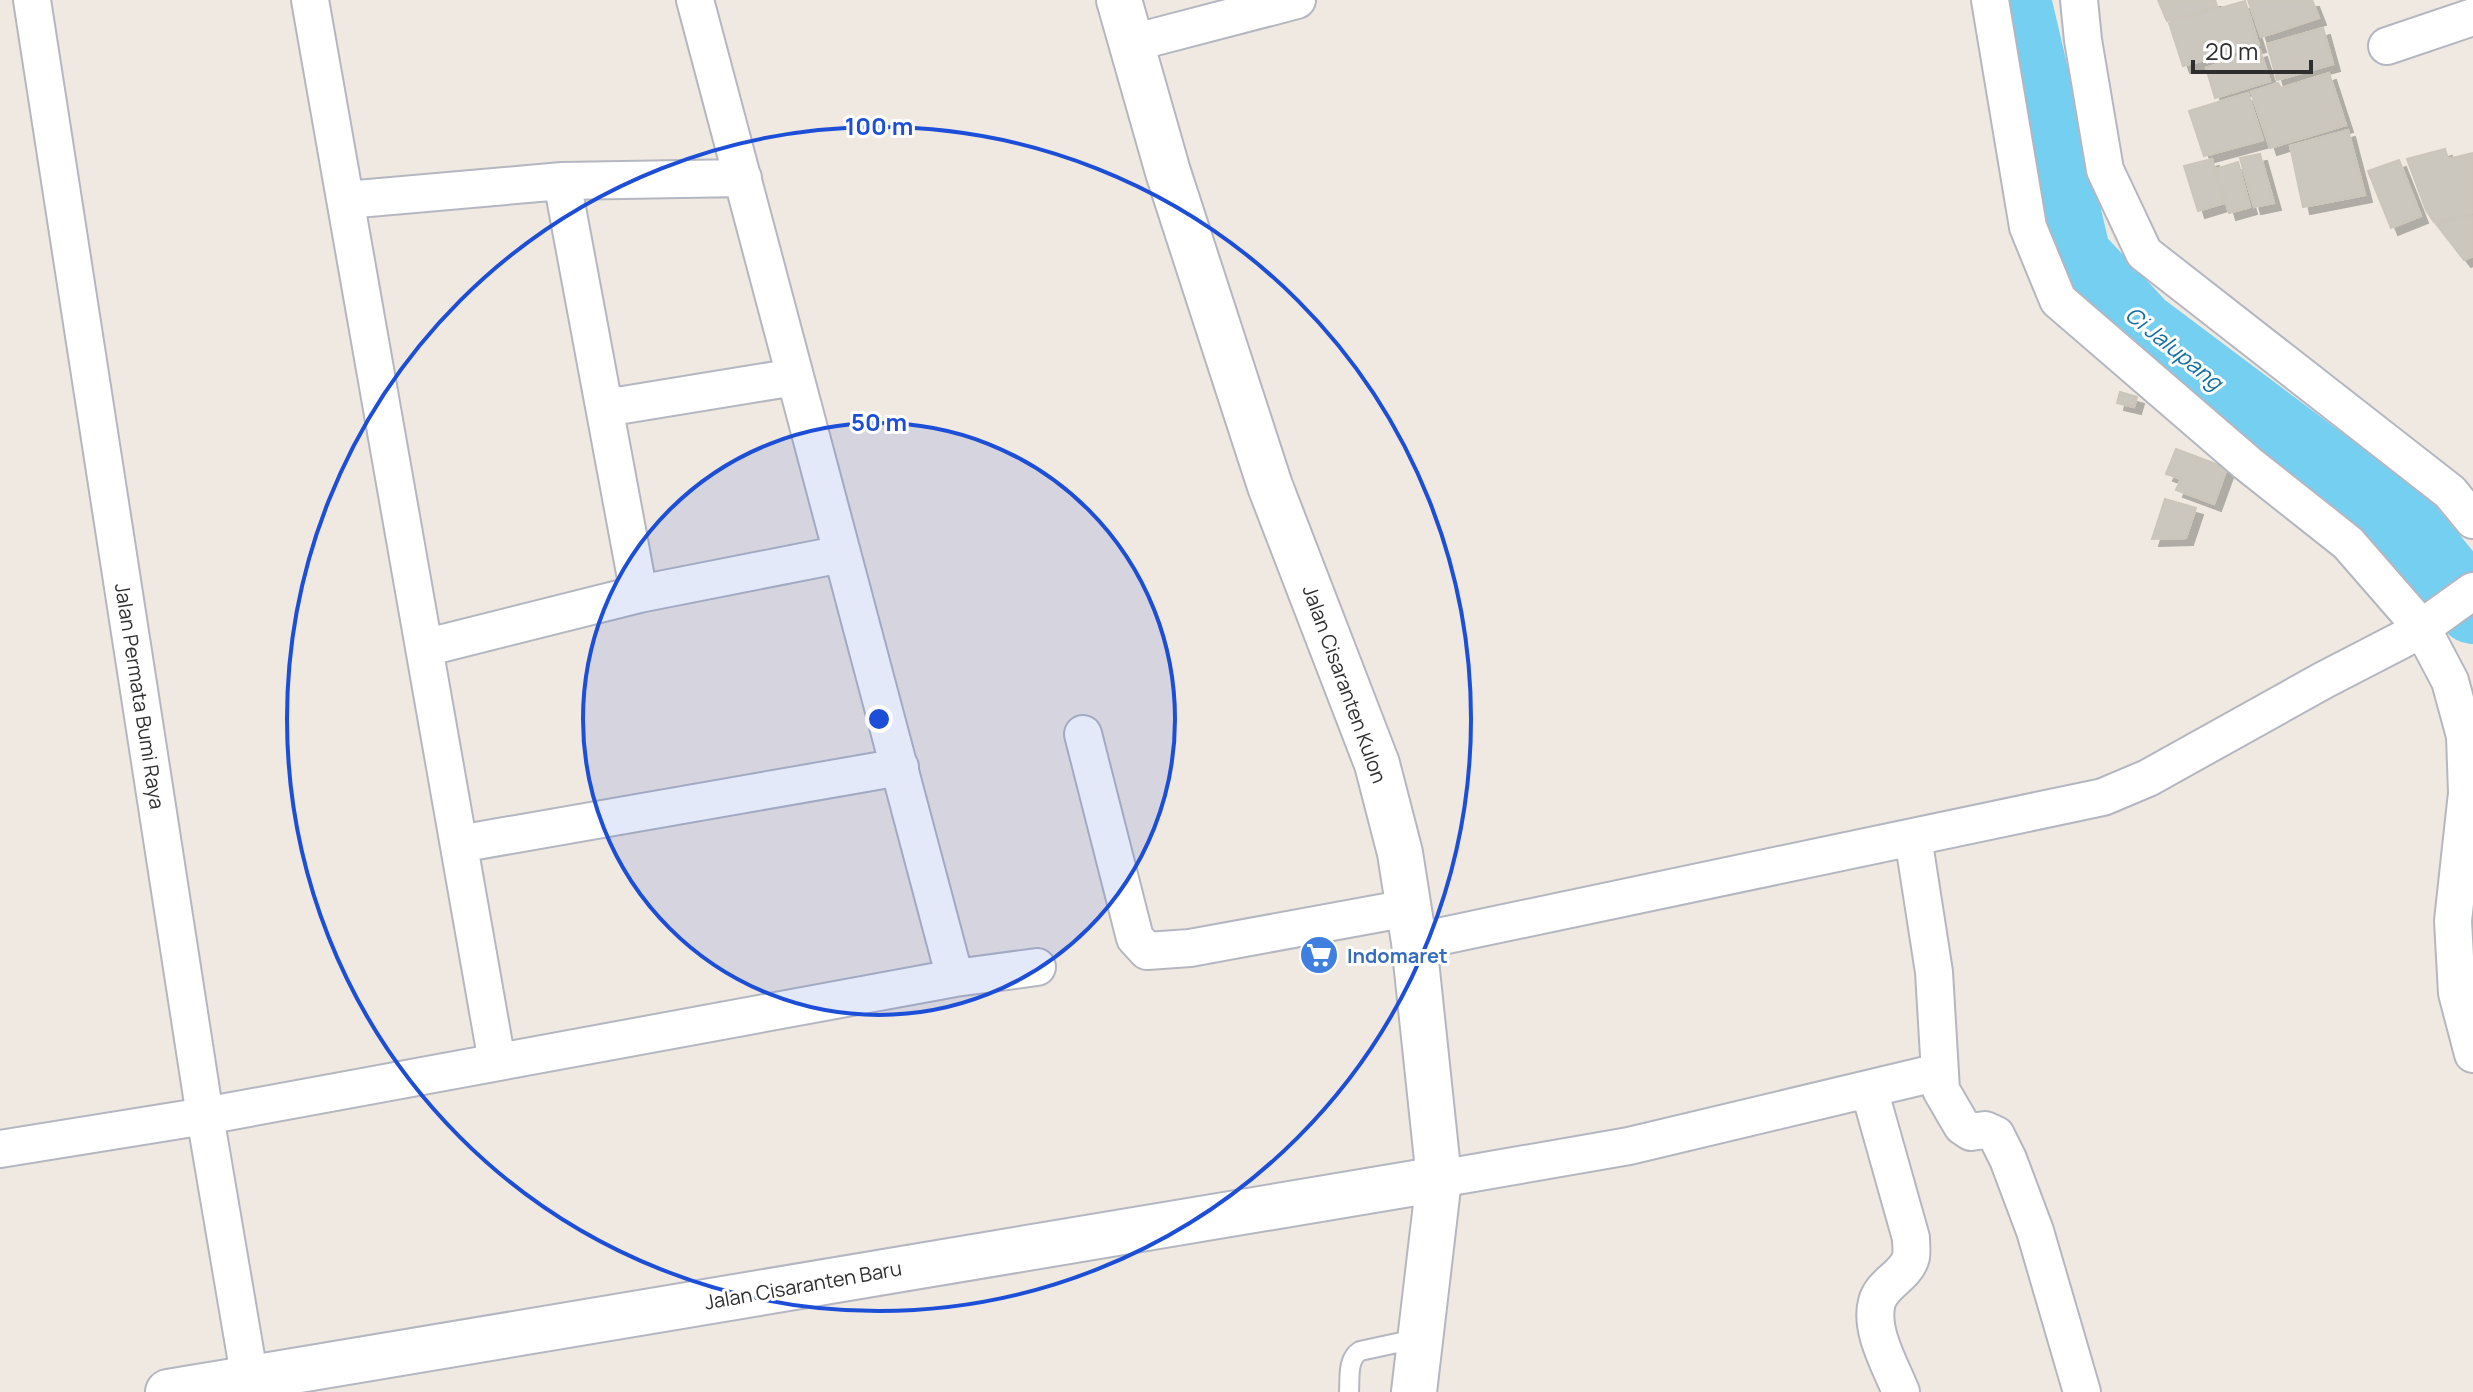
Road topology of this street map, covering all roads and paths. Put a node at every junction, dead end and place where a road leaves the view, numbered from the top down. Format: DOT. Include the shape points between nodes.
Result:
graph roads {
  1 [pos="32,0"];
  2 [pos="310,0"];
  3 [pos="695,0"];
  4 [pos="1119,0"];
  5 [pos="1297,0"];
  6 [pos="1990,0"];
  7 [pos="2079,0"];
  8 [pos="2473,17"];
  9 [pos="1132,43"];
  10 [pos="2387,46"];
  11 [pos="743,178"];
  12 [pos="562,181"];
  13 [pos="346,200"];
  14 [pos="795,377"];
  15 [pos="605,408"];
  16 [pos="2473,520"];
  17 [pos="842,554"];
  18 [pos="2473,591"];
  19 [pos="639,594"];
  20 [pos="2429,624"];
  21 [pos="424,648"];
  22 [pos="1083,734"];
  23 [pos="900,767"];
  24 [pos="1913,837"];
  25 [pos="459,844"];
  26 [pos="1411,925"];
  27 [pos="1037,967"];
  28 [pos="955,978"];
  29 [pos="2473,1054"];
  30 [pos="497,1062"];
  31 [pos="1939,1072"];
  32 [pos="1869,1089"];
  33 [pos="205,1116"];
  34 [pos="0,1149"];
  35 [pos="1439,1179"];
  36 [pos="1420,1338"];
  37 [pos="250,1385"];
  38 [pos="168,1392"];
  39 [pos="1349,1392"];
  40 [pos="1414,1392"];
  41 [pos="1901,1392"];
  42 [pos="2082,1392"];
  1 -- 33 [label="street, Jalan Permata Bumi Raya"];
  2 -- 13 [label="street"];
  3 -- 11 [label="street"];
  4 -- 9 [label="main road, Jalan Cisaranten Kulon"];
  5 -- 9 [label="street"];
  6 -- 20 [label="street" via="2028,227 2058,300 2348,543"];
  7 -- 16 [label="street" via="2105,170 2144,253 2450,492"];
  8 -- 10 [label="street"];
  9 -- 26 [label="main road, Jalan Cisaranten Kulon" via="1270,486 1377,764 1400,853"];
  11 -- 12 [label="street"];
  11 -- 14 [label="street"];
  12 -- 13 [label="street"];
  12 -- 15 [label="street"];
  13 -- 21 [label="street"];
  14 -- 15 [label="street"];
  14 -- 17 [label="street"];
  15 -- 19 [label="street"];
  17 -- 19 [label="street"];
  17 -- 23 [label="street"];
  18 -- 20 [label="street"];
  19 -- 21 [label="street"];
  20 -- 24 [label="street" via="2148,778 2103,797"];
  20 -- 29 [label="street" via="2465,736 2467,793 2453,921 2457,993"];
  21 -- 25 [label="street"];
  22 -- 26 [label="street" via="1135,938 1147,951"];
  23 -- 25 [label="street"];
  23 -- 28 [label="street"];
  24 -- 26 [label="street"];
  24 -- 31 [label="street" via="1934,972"];
  25 -- 30 [label="street"];
  26 -- 35 [label="main road, Jalan Cisaranten Kulon"];
  27 -- 28 [label="street"];
  28 -- 30 [label="street"];
  30 -- 33 [label="street"];
  31 -- 32 [label="street"];
  31 -- 42 [label="street" via="1941,1090 1962,1126 1996,1135 2008,1159"];
  32 -- 35 [label="street" via="1629,1146"];
  32 -- 41 [label="street" via="1911,1238 1910,1259 1877,1300 1876,1325"];
  33 -- 34 [label="street"];
  33 -- 37 [label="street, Jalan Permata Bumi Raya"];
  35 -- 36 [label="main road, Jalan Cisaranten Kulon"];
  35 -- 37 [label="main road, Jalan Cisaranten Baru"];
  36 -- 39 [label="lane" via="1354,1355"];
  36 -- 40 [label="main road, Jalan Cisaranten Kulon"];
  37 -- 38 [label="main road, Jalan Cisaranten Baru"];
}
